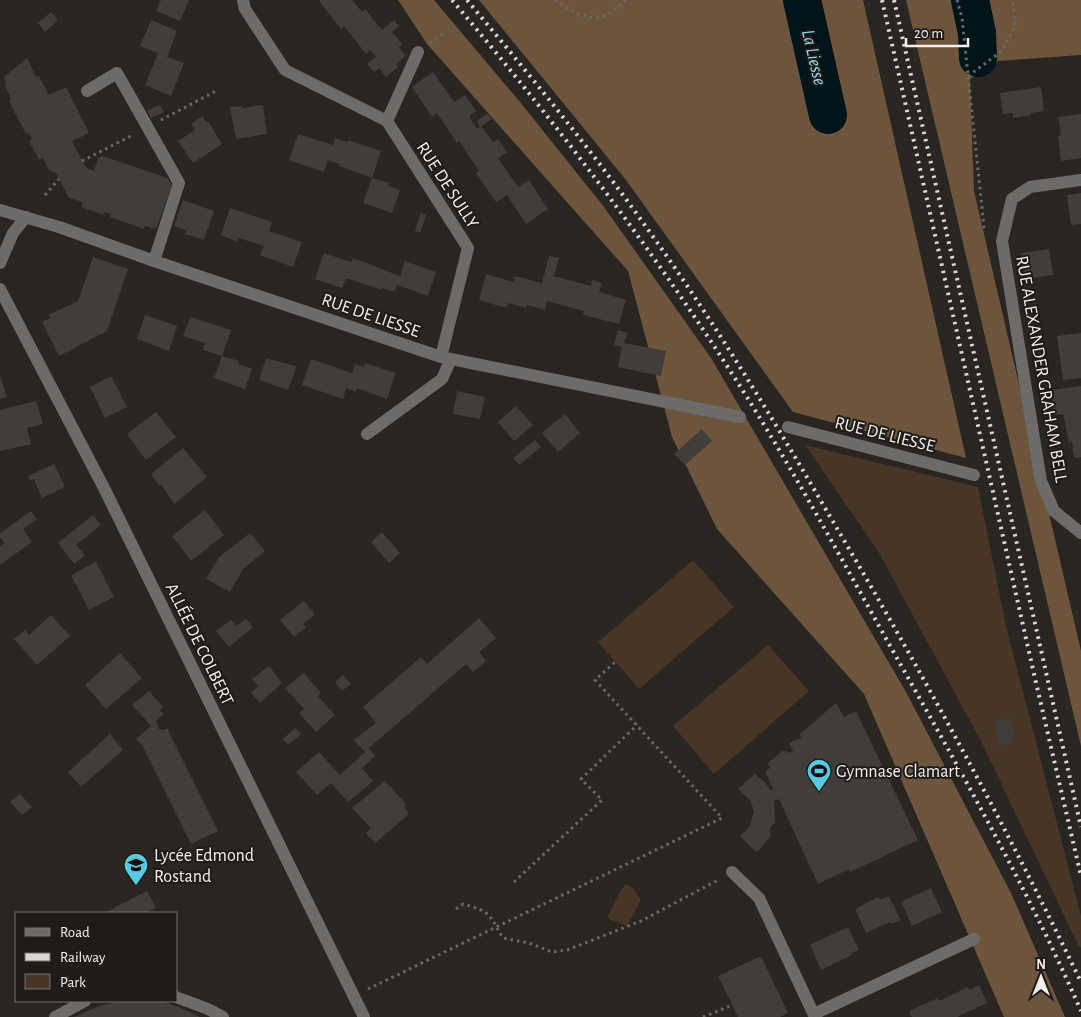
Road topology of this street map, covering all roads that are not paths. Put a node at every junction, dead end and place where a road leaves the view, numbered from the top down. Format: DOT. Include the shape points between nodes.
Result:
graph roads {
  1 [pos="243,0"];
  2 [pos="418,52"];
  3 [pos="87,91"];
  4 [pos="387,121"];
  5 [pos="1081,180"];
  6 [pos="0,210"];
  7 [pos="26,218"];
  8 [pos="154,261"];
  9 [pos="0,263"];
  10 [pos="1,295"];
  11 [pos="446,358"];
  12 [pos="740,417"];
  13 [pos="788,427"];
  14 [pos="367,434"];
  15 [pos="974,475"];
  16 [pos="1081,533"];
  17 [pos="732,872"];
  18 [pos="974,939"];
  19 [pos="178,999"];
  20 [pos="83,1002"];
  21 [pos="815,1016"];
  22 [pos="55,1017"];
  23 [pos="223,1017"];
  24 [pos="364,1017"];
  1 -- 4 [label="street" via="245,9 285,70"];
  2 -- 4 [label="street"];
  3 -- 8 [label="street" via="117,73 179,183"];
  4 -- 11 [label="street, RUE DE SULLY" via="468,248"];
  5 -- 16 [label="street, RUE ALEXANDER GRAHAM BELL" via="1030,187 1012,199 1002,241 1042,481 1054,512"];
  6 -- 7 [label="street, RUE DE LIESSE"];
  7 -- 8 [label="street, RUE DE LIESSE"];
  7 -- 9 [label="street" via="13,232"];
  8 -- 11 [label="street, RUE DE LIESSE"];
  10 -- 24 [label="street, ALLÉE DE COLBERT" via="104,488"];
  11 -- 12 [label="street, RUE DE LIESSE"];
  11 -- 14 [label="street, RUE DE SULLY" via="442,379"];
  13 -- 15 [label="street, RUE DE LIESSE"];
  17 -- 21 [label="street" via="758,898"];
  18 -- 21 [label="street"];
  19 -- 23 [label="street"];
  20 -- 22 [label="street"];
}
